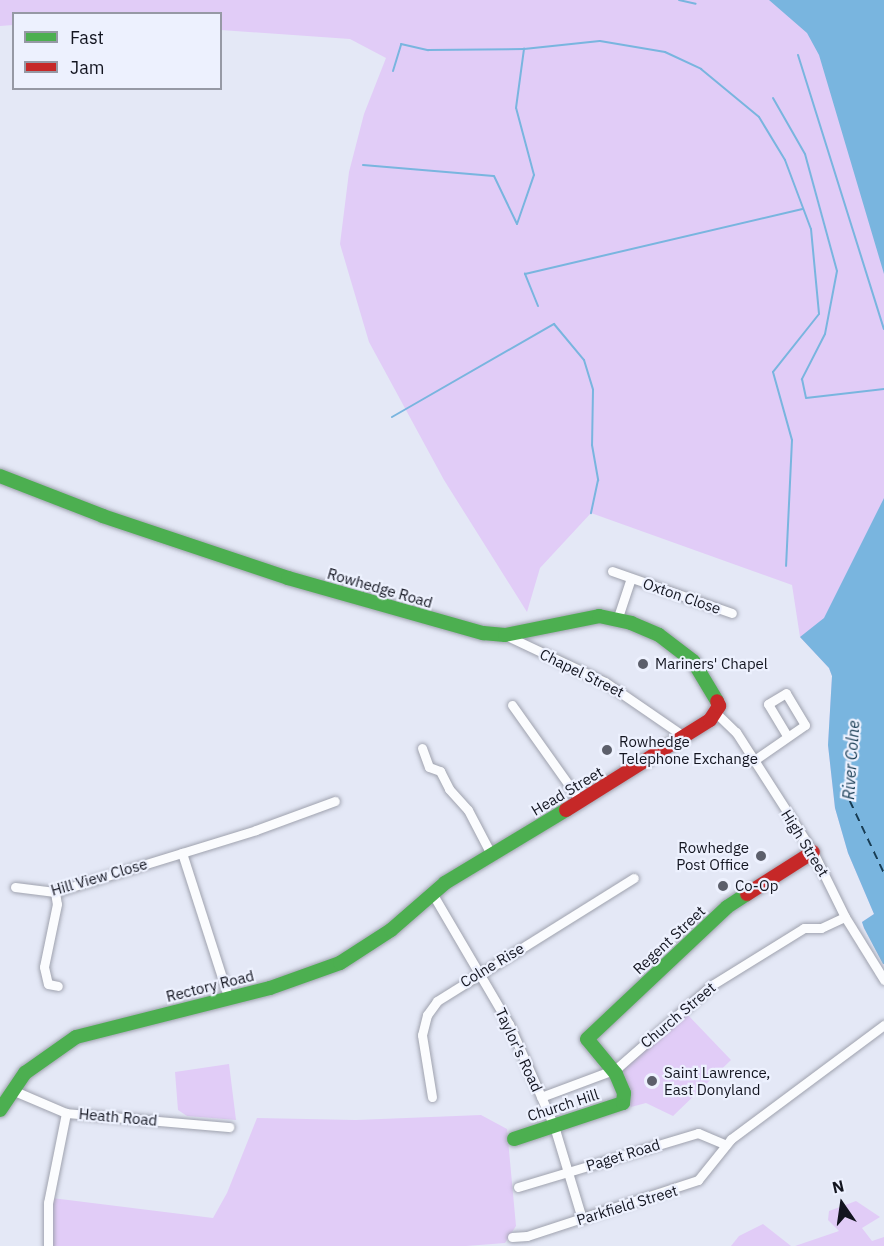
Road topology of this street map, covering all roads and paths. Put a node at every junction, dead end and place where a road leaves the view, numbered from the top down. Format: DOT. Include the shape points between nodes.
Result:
graph roads {
  1 [pos="0,477"];
  2 [pos="612,571"];
  3 [pos="631,578"];
  4 [pos="732,614"];
  5 [pos="616,620"];
  6 [pos="505,635"];
  7 [pos="512,705"];
  8 [pos="716,713"];
  9 [pos="685,736"];
  10 [pos="787,736"];
  11 [pos="422,748"];
  12 [pos="753,761"];
  13 [pos="335,801"];
  14 [pos="581,802"];
  15 [pos="813,852"];
  16 [pos="182,853"];
  17 [pos="492,856"];
  18 [pos="634,878"];
  19 [pos="15,887"];
  20 [pos="55,892"];
  21 [pos="432,893"];
  22 [pos="845,917"];
  23 [pos="480,974"];
  24 [pos="884,980"];
  25 [pos="50,986"];
  26 [pos="229,999"];
  27 [pos="884,1025"];
  28 [pos="612,1070"];
  29 [pos="12,1090"];
  30 [pos="541,1096"];
  31 [pos="432,1097"];
  32 [pos="0,1110"];
  33 [pos="66,1113"];
  34 [pos="554,1126"];
  35 [pos="229,1127"];
  36 [pos="514,1139"];
  37 [pos="726,1145"];
  38 [pos="568,1172"];
  39 [pos="518,1187"];
  40 [pos="582,1219"];
  41 [pos="512,1237"];
  42 [pos="48,1246"];
  1 -- 6 [label="street, Rowhedge Road" via="298,582 403,613"];
  2 -- 3 [label="street, Oxton Close"];
  3 -- 4 [label="street, Oxton Close"];
  3 -- 5 [label="street, Oxton Close"];
  5 -- 6 [label="street, Rowhedge Road" via="581,618"];
  5 -- 8 [label="street, Rowhedge Road" via="659,635 693,661 714,689 718,699"];
  6 -- 9 [label="street, Chapel Street" via="605,682"];
  7 -- 14 [label="street"];
  8 -- 9 [label="street, Head Street"];
  8 -- 12 [label="street, High Street" via="729,722"];
  9 -- 14 [label="street, Head Street"];
  10 -- 10 [label="street" via="768,704 786,693 805,725"];
  10 -- 12 [label="street"];
  11 -- 17 [label="street" via="429,767 440,771 449,789 468,810"];
  12 -- 15 [label="street, High Street"];
  13 -- 16 [label="street, Hill View Close"];
  14 -- 17 [label="street, Head Street"];
  15 -- 22 [label="street, High Street"];
  15 -- 28 [label="street, Regent Street" via="727,907 587,1039"];
  16 -- 20 [label="street, Hill View Close"];
  16 -- 26 [label="street"];
  17 -- 21 [label="street, Head Street"];
  18 -- 23 [label="street, Colne Rise"];
  19 -- 20 [label="street, Hill View Close"];
  20 -- 25 [label="street" via="57,904 44,967"];
  21 -- 23 [label="street, Taylor's Road"];
  21 -- 26 [label="street, Rectory Road" via="391,930 340,963"];
  22 -- 24 [label="street, High Street"];
  22 -- 28 [label="street, Church Street" via="821,928 804,928 712,984"];
  23 -- 30 [label="street, Taylor's Road" via="509,1023"];
  23 -- 31 [label="street, Colne Rise" via="445,994 427,1015 422,1044"];
  26 -- 29 [label="street, Rectory Road" via="76,1037 42,1058"];
  27 -- 37 [label="street, Parkfield Street"];
  28 -- 30 [label="street, Church Street"];
  28 -- 34 [label="street, Church Hill" via="624,1093 623,1102"];
  29 -- 32 [label="street, Rectory Road"];
  29 -- 33 [label="street, Heath Road" via="30,1101"];
  30 -- 34 [label="street, Taylor's Road"];
  33 -- 35 [label="street, Heath Road"];
  33 -- 42 [label="street" via="48,1203"];
  34 -- 36 [label="street, Church Hill"];
  34 -- 38 [label="street, Taylor's Road"];
  37 -- 38 [label="street, Paget Road" via="698,1133"];
  37 -- 40 [label="street, Parkfield Street" via="710,1169 684,1187"];
  38 -- 39 [label="street, Paget Road"];
  38 -- 40 [label="street, Taylor's Road"];
  40 -- 41 [label="street, Parkfield Street"];
}
